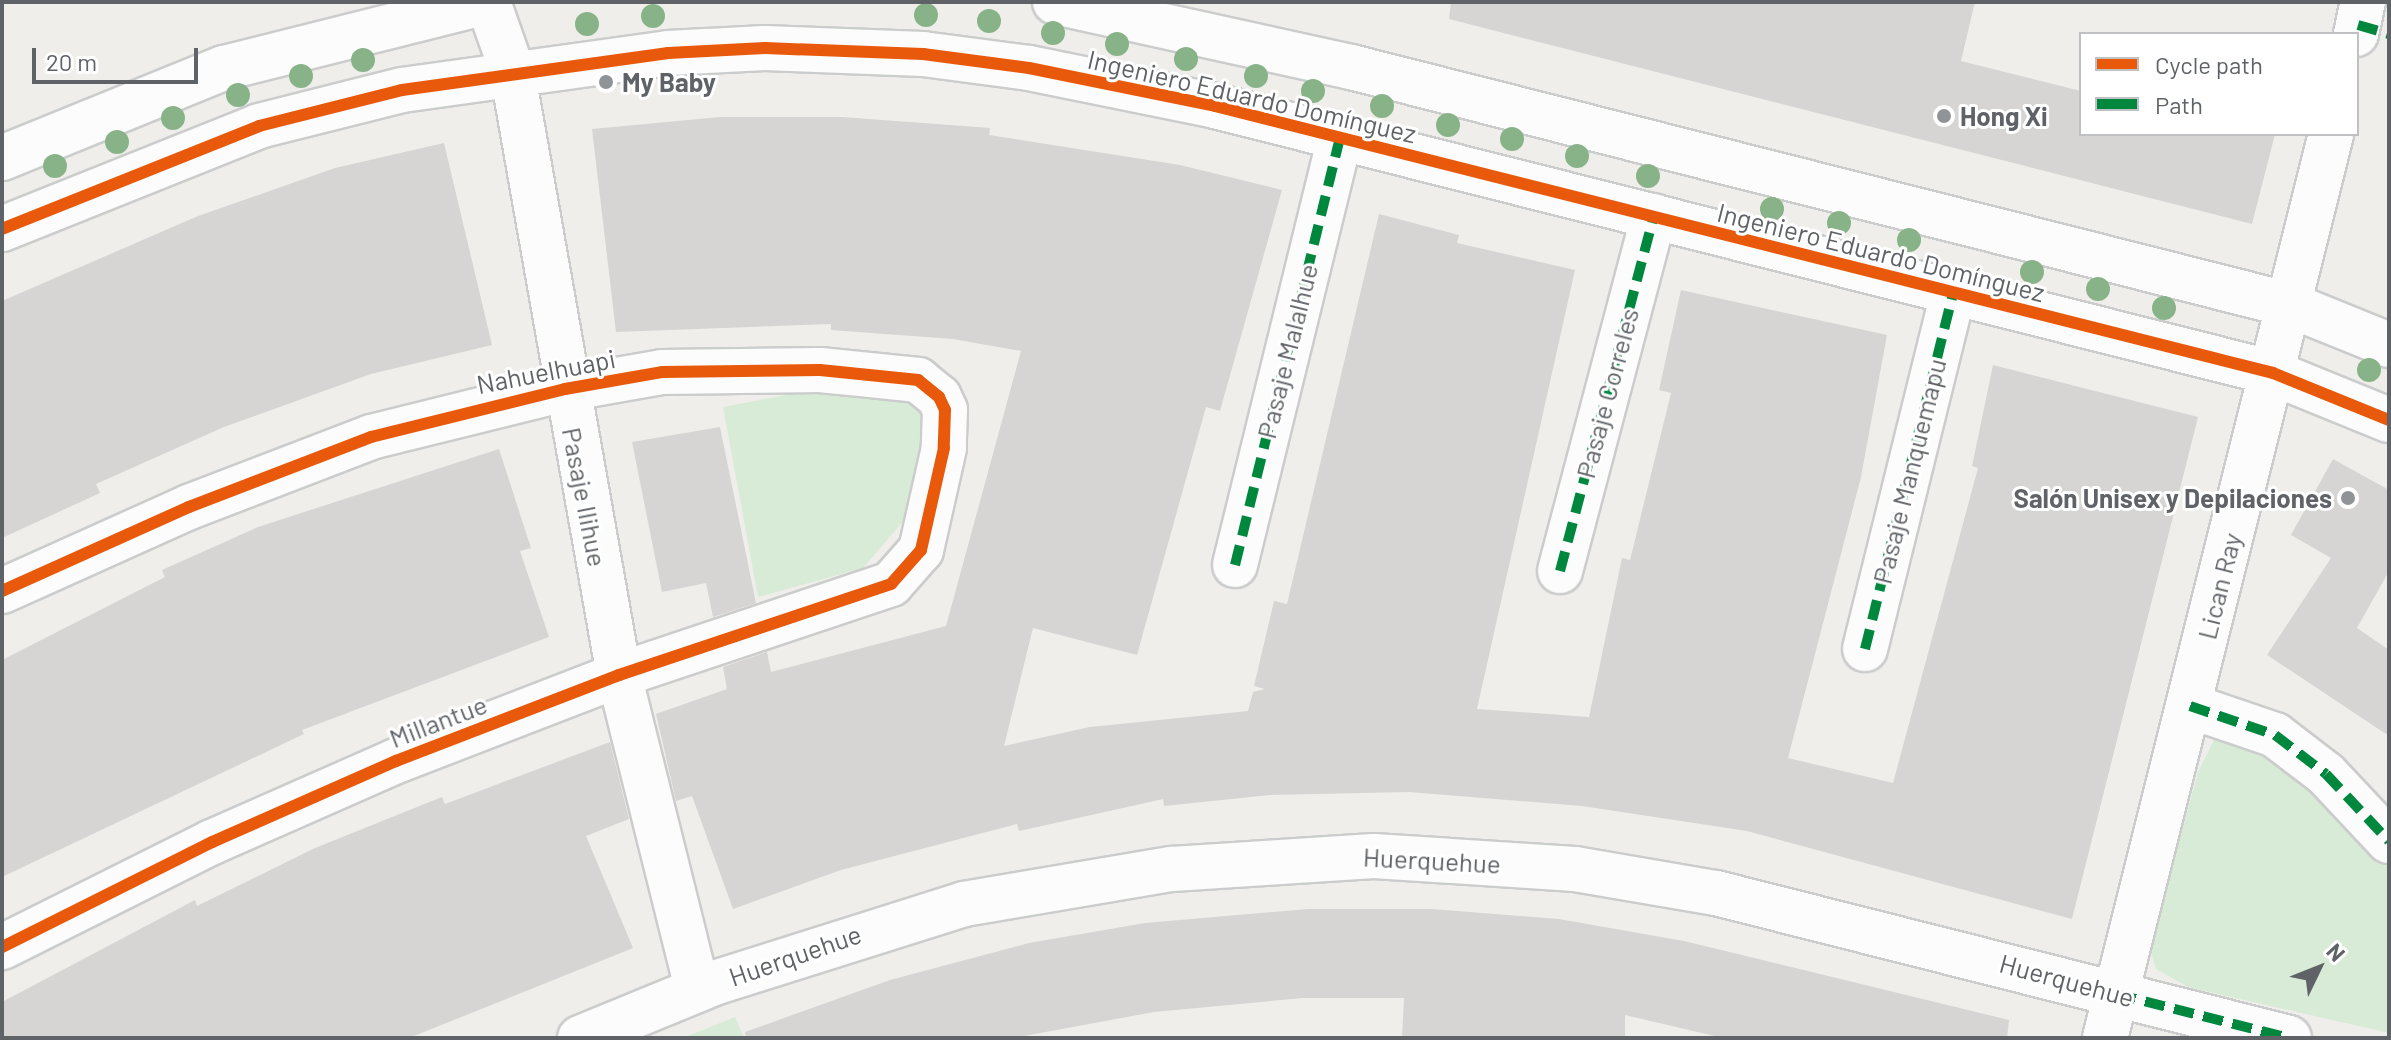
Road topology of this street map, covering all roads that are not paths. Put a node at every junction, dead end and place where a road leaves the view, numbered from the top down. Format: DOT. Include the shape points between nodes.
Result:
graph roads {
  1 [pos="488,2"];
  2 [pos="1055,2"];
  3 [pos="512,70"];
  4 [pos="2331,136"];
  5 [pos="1340,138"];
  6 [pos="2,158"];
  7 [pos="1654,216"];
  8 [pos="2,229"];
  9 [pos="1953,293"];
  10 [pos="2290,305"];
  11 [pos="2389,345"];
  12 [pos="2273,373"];
  13 [pos="565,389"];
  14 [pos="2389,420"];
  15 [pos="1235,565"];
  16 [pos="1560,571"];
  17 [pos="904,573"];
  18 [pos="2,591"];
  19 [pos="1865,649"];
  20 [pos="619,675"];
  21 [pos="2190,706"];
  22 [pos="2389,841"];
  23 [pos="2,947"];
  24 [pos="697,989"];
  25 [pos="2116,994"];
  26 [pos="580,1038"];
  27 [pos="2105,1038"];
  28 [pos="2289,1038"];
  1 -- 3 [label="street, Pasaje Ilihue"];
  1 -- 6 [label="street" via="224,68"];
  2 -- 10 [label="street, Ingeniero Eduardo Domínguez" via="1351,67"];
  3 -- 5 [label="street, Ingeniero Eduardo Domínguez" via="765,48 923,54 1092,80"];
  3 -- 8 [label="street, Ingeniero Eduardo Domínguez" via="259,126"];
  3 -- 13 [label="street, Pasaje Ilihue"];
  4 -- 10 [label="street, Lican Ray"];
  5 -- 7 [label="street, Ingeniero Eduardo Domínguez"];
  5 -- 15 [label="street, Pasaje Malalhue"];
  7 -- 9 [label="street, Ingeniero Eduardo Domínguez"];
  7 -- 16 [label="street, Pasaje Correles"];
  9 -- 12 [label="street, Ingeniero Eduardo Domínguez"];
  9 -- 19 [label="street, Pasaje Manquemapu"];
  10 -- 11 [label="street, Ingeniero Eduardo Domínguez"];
  10 -- 12 [label="street, Lican Ray"];
  12 -- 14 [label="street, Ingeniero Eduardo Domínguez"];
  12 -- 21 [label="street, Lican Ray"];
  13 -- 17 [label="street, Nahuelhuapi" via="662,372 758,367 918,380 939,397 946,427 921,550"];
  13 -- 18 [label="street, Nahuelhuapi" via="371,437 189,507"];
  13 -- 20 [label="street, Pasaje Ilihue"];
  17 -- 20 [label="street, Millantue" via="872,593"];
  20 -- 23 [label="street, Millantue" via="369,773 186,854"];
  20 -- 24 [label="street, Pasaje Ilihue"];
  21 -- 22 [label="street" via="2275,735 2326,774"];
  21 -- 25 [label="street, Lican Ray"];
  24 -- 25 [label="street, Huerquehue" via="889,924 1028,890 1245,860 1374,856 1639,879 1795,911"];
  24 -- 26 [label="street, Huerquehue"];
  25 -- 27 [label="street, Lican Ray"];
  25 -- 28 [label="street, Huerquehue"];
}
